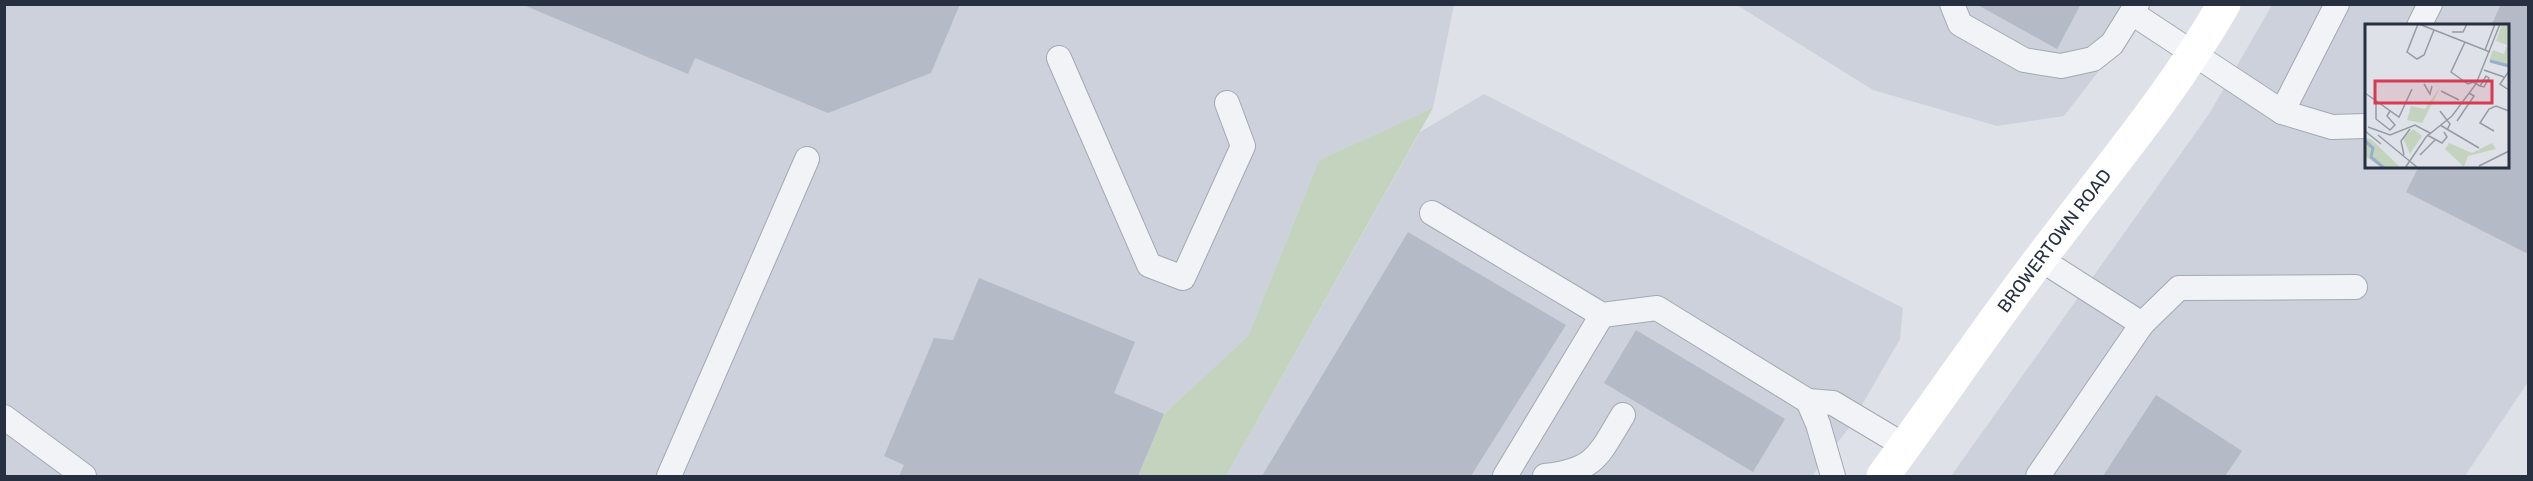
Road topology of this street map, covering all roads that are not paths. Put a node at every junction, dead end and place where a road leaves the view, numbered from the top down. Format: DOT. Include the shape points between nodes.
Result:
graph roads {
  1 [pos="1952,4"];
  2 [pos="2224,4"];
  3 [pos="2337,4"];
  4 [pos="2430,4"];
  5 [pos="2134,9"];
  6 [pos="2421,24"];
  7 [pos="2194,54"];
  8 [pos="1059,58"];
  9 [pos="1227,103"];
  10 [pos="2282,112"];
  11 [pos="2365,126"];
  12 [pos="807,159"];
  13 [pos="1432,213"];
  14 [pos="2040,259"];
  15 [pos="2355,287"];
  16 [pos="1602,315"];
  17 [pos="2142,324"];
  18 [pos="1808,401"];
  19 [pos="1623,415"];
  20 [pos="7,425"];
  21 [pos="1905,446"];
  22 [pos="84,477"];
  23 [pos="669,477"];
  24 [pos="1505,477"];
  25 [pos="1545,477"];
  26 [pos="1833,477"];
  27 [pos="1883,477"];
  28 [pos="2038,477"];
  1 -- 5 [label="lane" via="1960,24 1987,40 2024,60 2061,66 2093,59 2112,44"];
  2 -- 7 [label="street, BROWERTOWN ROAD"];
  3 -- 10 [label="lane"];
  4 -- 6 [label="lane"];
  5 -- 7 [label="lane"];
  7 -- 10 [label="lane"];
  7 -- 14 [label="street, BROWERTOWN ROAD" via="2132,142"];
  8 -- 9 [label="lane" via="1149,265 1184,278 1243,146"];
  10 -- 11 [label="lane" via="2332,127"];
  12 -- 23 [label="lane"];
  13 -- 16 [label="lane"];
  14 -- 17 [label="lane"];
  14 -- 21 [label="street, BROWERTOWN ROAD"];
  15 -- 17 [label="lane" via="2179,288"];
  16 -- 18 [label="lane" via="1657,308"];
  16 -- 24 [label="lane"];
  17 -- 28 [label="lane"];
  18 -- 21 [label="lane" via="1833,403"];
  18 -- 26 [label="lane"];
  19 -- 25 [label="lane" via="1602,449 1581,470"];
  20 -- 22 [label="lane"];
  21 -- 27 [label="street, BROWERTOWN ROAD"];
}
